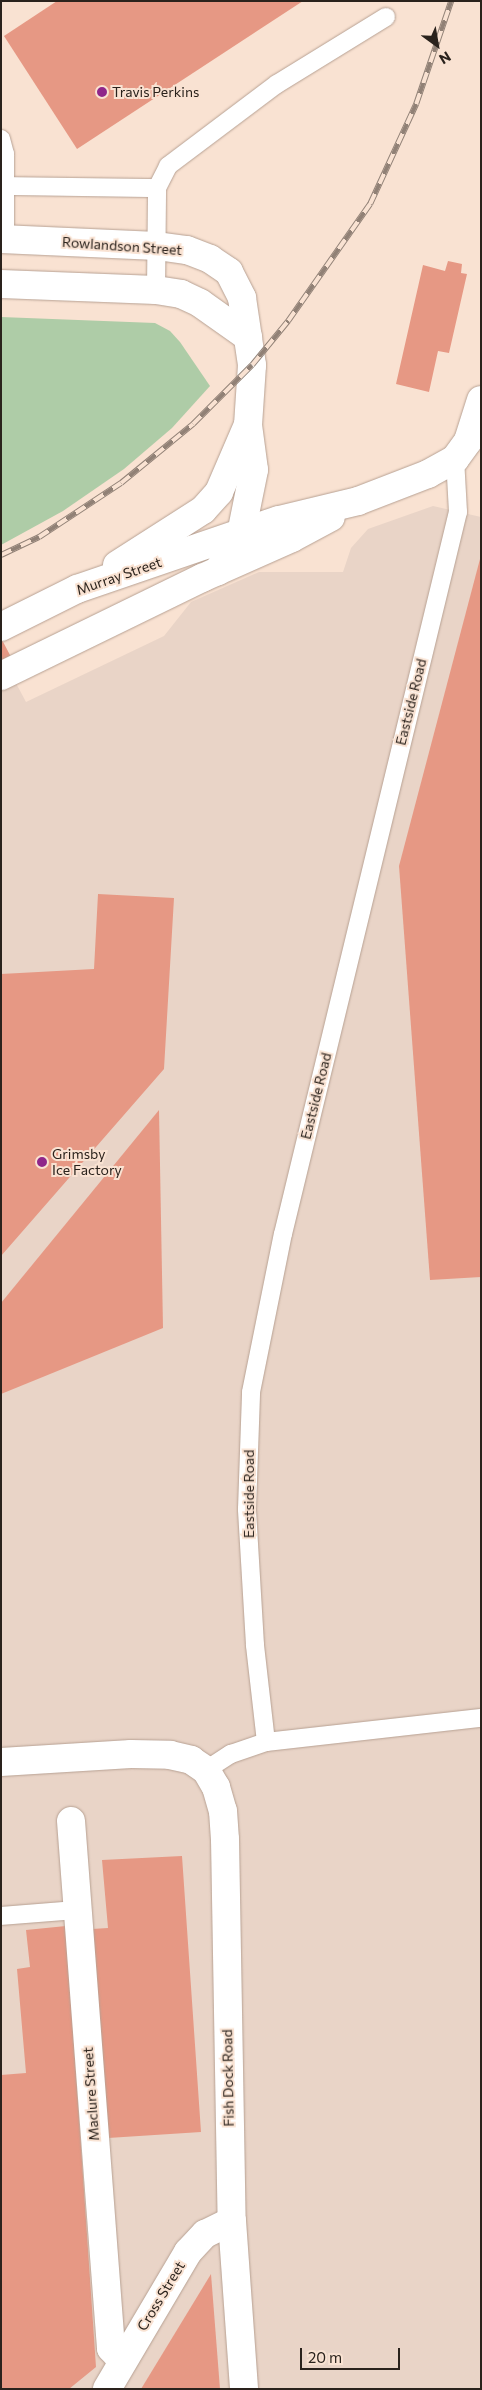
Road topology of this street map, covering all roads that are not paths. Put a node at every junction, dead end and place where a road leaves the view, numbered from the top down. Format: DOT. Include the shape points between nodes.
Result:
graph roads {
  1 [pos="386,17"];
  2 [pos="1,140"];
  3 [pos="6,186"];
  4 [pos="157,188"];
  5 [pos="3,239"];
  6 [pos="157,246"];
  7 [pos="1,284"];
  8 [pos="156,290"];
  9 [pos="248,337"];
  10 [pos="481,400"];
  11 [pos="248,425"];
  12 [pos="455,459"];
  13 [pos="358,501"];
  14 [pos="241,534"];
  15 [pos="218,571"];
  16 [pos="77,589"];
  17 [pos="1,627"];
  18 [pos="1,676"];
  19 [pos="481,1718"];
  20 [pos="266,1742"];
  21 [pos="1,1762"];
  22 [pos="206,1770"];
  23 [pos="71,1821"];
  24 [pos="77,1910"];
  25 [pos="1,1916"];
  26 [pos="232,2221"];
  27 [pos="123,2362"];
  28 [pos="107,2388"];
  29 [pos="244,2389"];
  1 -- 4 [label="lane" via="269,90 168,166"];
  2 -- 3 [label="lane"];
  3 -- 4 [label="lane"];
  3 -- 5 [label="lane"];
  4 -- 6 [label="lane"];
  5 -- 6 [label="street, Rowlandson Street"];
  6 -- 8 [label="lane"];
  6 -- 9 [label="street, Rowlandson Street" via="187,250 210,259 229,272 242,298"];
  7 -- 8 [label="street"];
  8 -- 9 [label="street" via="181,294 200,303"];
  9 -- 11 [label="street, Rowlandson Street" via="252,365"];
  10 -- 12 [label="street" via="468,441"];
  11 -- 14 [label="street, Rowlandson Street" via="254,470"];
  11 -- 16 [label="street, Rowlandson Street" via="222,485 203,510"];
  12 -- 13 [label="street" via="428,474"];
  12 -- 20 [label="lane, Eastside Road" via="458,512 283,1234 251,1392 248,1528 260,1703"];
  13 -- 14 [label="street" via="279,520"];
  13 -- 15 [label="street" via="292,538"];
  14 -- 15 [label="street, Rowlandson Street"];
  14 -- 16 [label="street, Murray Street"];
  15 -- 18 [label="street"];
  16 -- 17 [label="street, Murray Street"];
  19 -- 20 [label="lane"];
  20 -- 22 [label="lane" via="231,1754"];
  21 -- 22 [label="street" via="131,1754 170,1755 191,1760"];
  22 -- 26 [label="street, Fish Dock Road" via="216,1787 223,1811"];
  23 -- 24 [label="street, Maclure Street"];
  24 -- 25 [label="lane"];
  24 -- 27 [label="street, Maclure Street" via="111,2348"];
  26 -- 27 [label="street, Cross Street" via="205,2234 188,2252"];
  26 -- 29 [label="street, Fish Dock Road"];
  27 -- 28 [label="street, Cross Street"];
}
